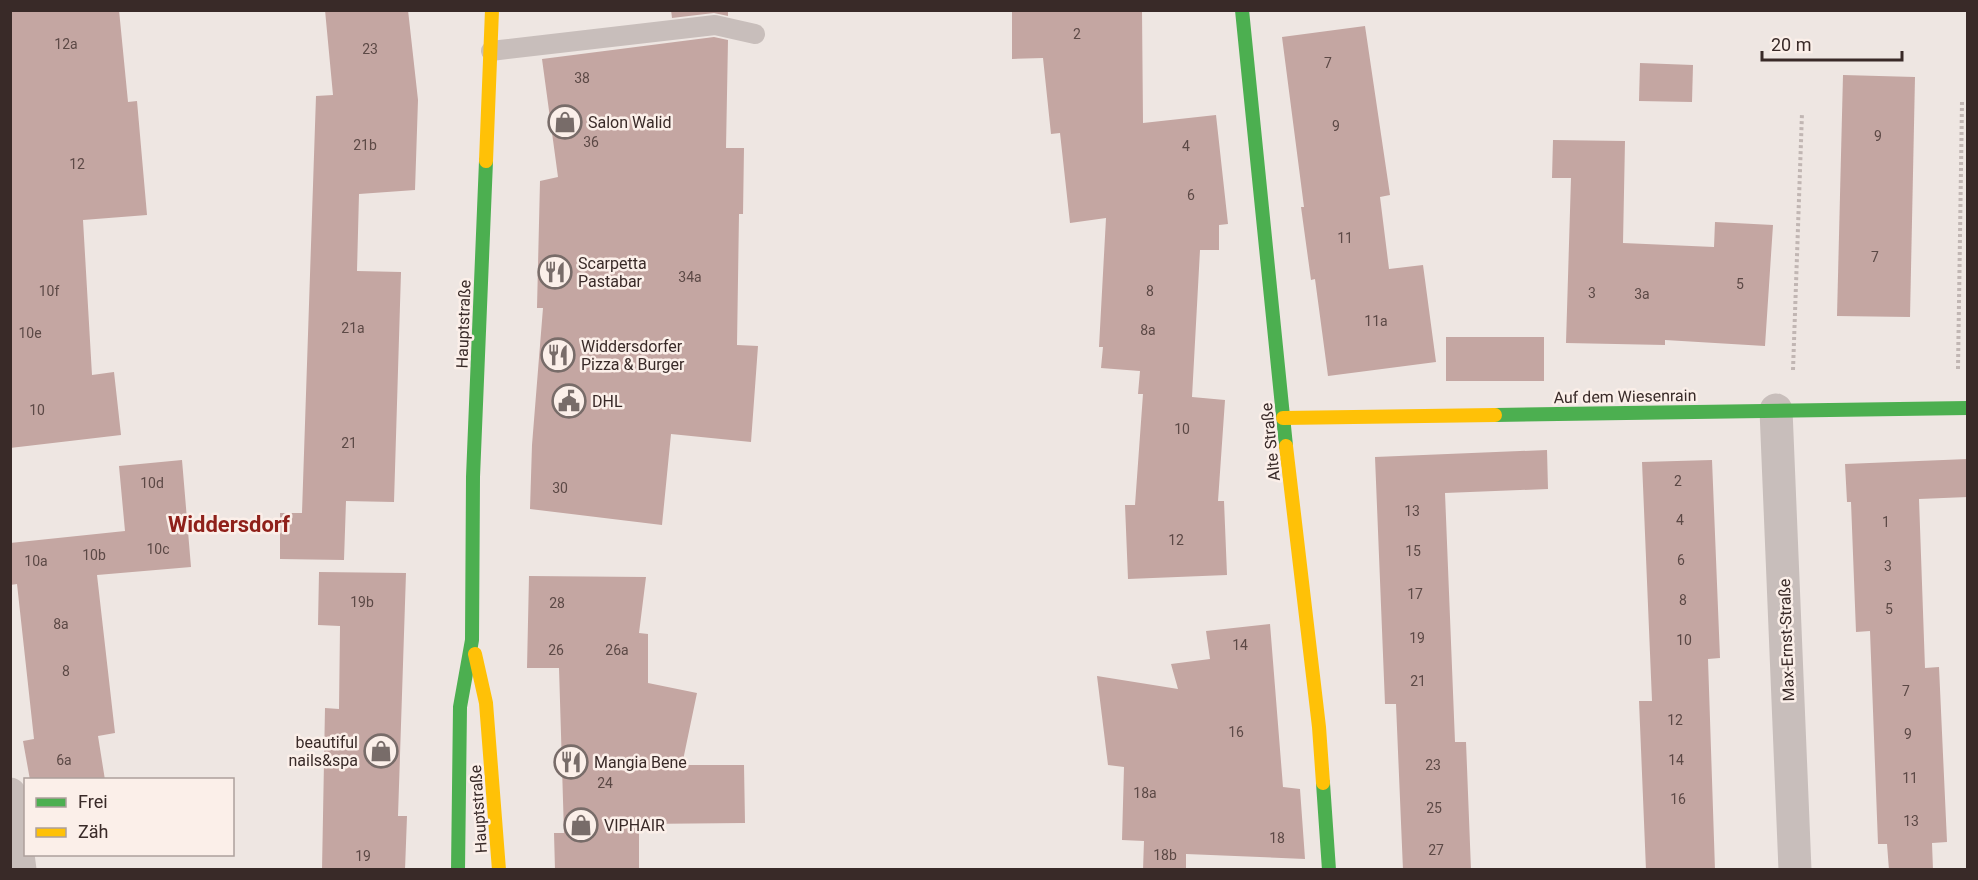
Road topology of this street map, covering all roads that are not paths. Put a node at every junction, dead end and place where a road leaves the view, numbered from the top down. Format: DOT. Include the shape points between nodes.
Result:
graph roads {
  1 [pos="492,10"];
  2 [pos="1242,10"];
  3 [pos="755,34"];
  4 [pos="491,51"];
  5 [pos="1962,408"];
  6 [pos="1784,410"];
  7 [pos="1283,418"];
  8 [pos="472,640"];
  9 [pos="10,794"];
  10 [pos="20,870"];
  11 [pos="458,870"];
  12 [pos="499,870"];
  13 [pos="1329,870"];
  14 [pos="1795,870"];
  1 -- 4 [label="street, Hauptstraße"];
  2 -- 7 [label="street, Alte Straße"];
  3 -- 4 [label="lane" via="715,25"];
  4 -- 8 [label="street, Hauptstraße" via="473,477"];
  5 -- 6 [label="street, Auf dem Wiesenrain"];
  6 -- 7 [label="street, Auf dem Wiesenrain"];
  6 -- 14 [label="street, Max-Ernst-Straße"];
  7 -- 13 [label="street, Alte Straße" via="1319,727"];
  8 -- 11 [label="street, Hauptstraße" via="460,707"];
  8 -- 12 [label="street, Hauptstraße" via="486,703"];
  9 -- 10 [label="street"];
}
